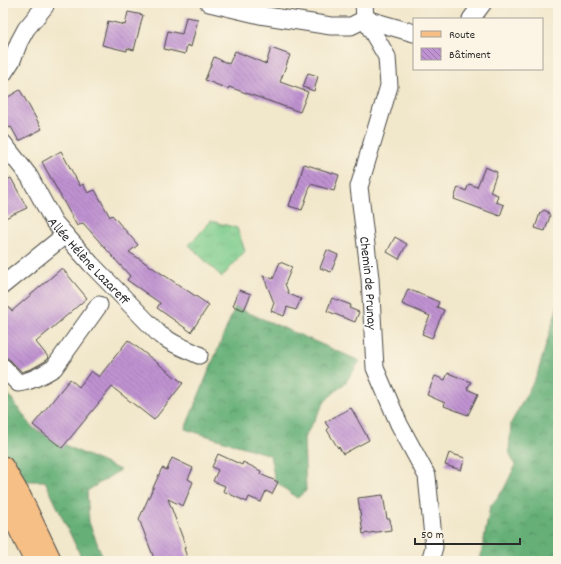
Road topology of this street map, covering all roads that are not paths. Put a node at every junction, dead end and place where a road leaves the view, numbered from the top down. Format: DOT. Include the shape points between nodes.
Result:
graph roads {
  1 [pos="209,3"];
  2 [pos="482,3"];
  3 [pos="45,6"];
  4 [pos="364,11"];
  5 [pos="472,18"];
  6 [pos="413,32"];
  7 [pos="3,74"];
  8 [pos="3,143"];
  9 [pos="65,235"];
  10 [pos="3,285"];
  11 [pos="99,305"];
  12 [pos="199,355"];
  13 [pos="3,367"];
  14 [pos="3,467"];
  15 [pos="3,496"];
  16 [pos="35,561"];
  17 [pos="51,561"];
  18 [pos="430,561"];
  1 -- 4 [label="street" via="260,15 331,26 351,26"];
  2 -- 5 [label="street"];
  3 -- 7 [label="street" via="26,29"];
  4 -- 6 [label="street"];
  4 -- 18 [label="street, Chemin de Prunay" via="387,57 389,86 359,187 370,278 375,368 399,424 427,476 434,547"];
  8 -- 9 [label="street, Allée Hélène Lazareff" via="29,176 54,222"];
  9 -- 10 [label="street"];
  9 -- 12 [label="street, Allée Hélène Lazareff" via="160,335"];
  11 -- 13 [label="street" via="54,368 48,372 18,383"];
  14 -- 17 [label="main road"];
  15 -- 16 [label="main road"];
}
